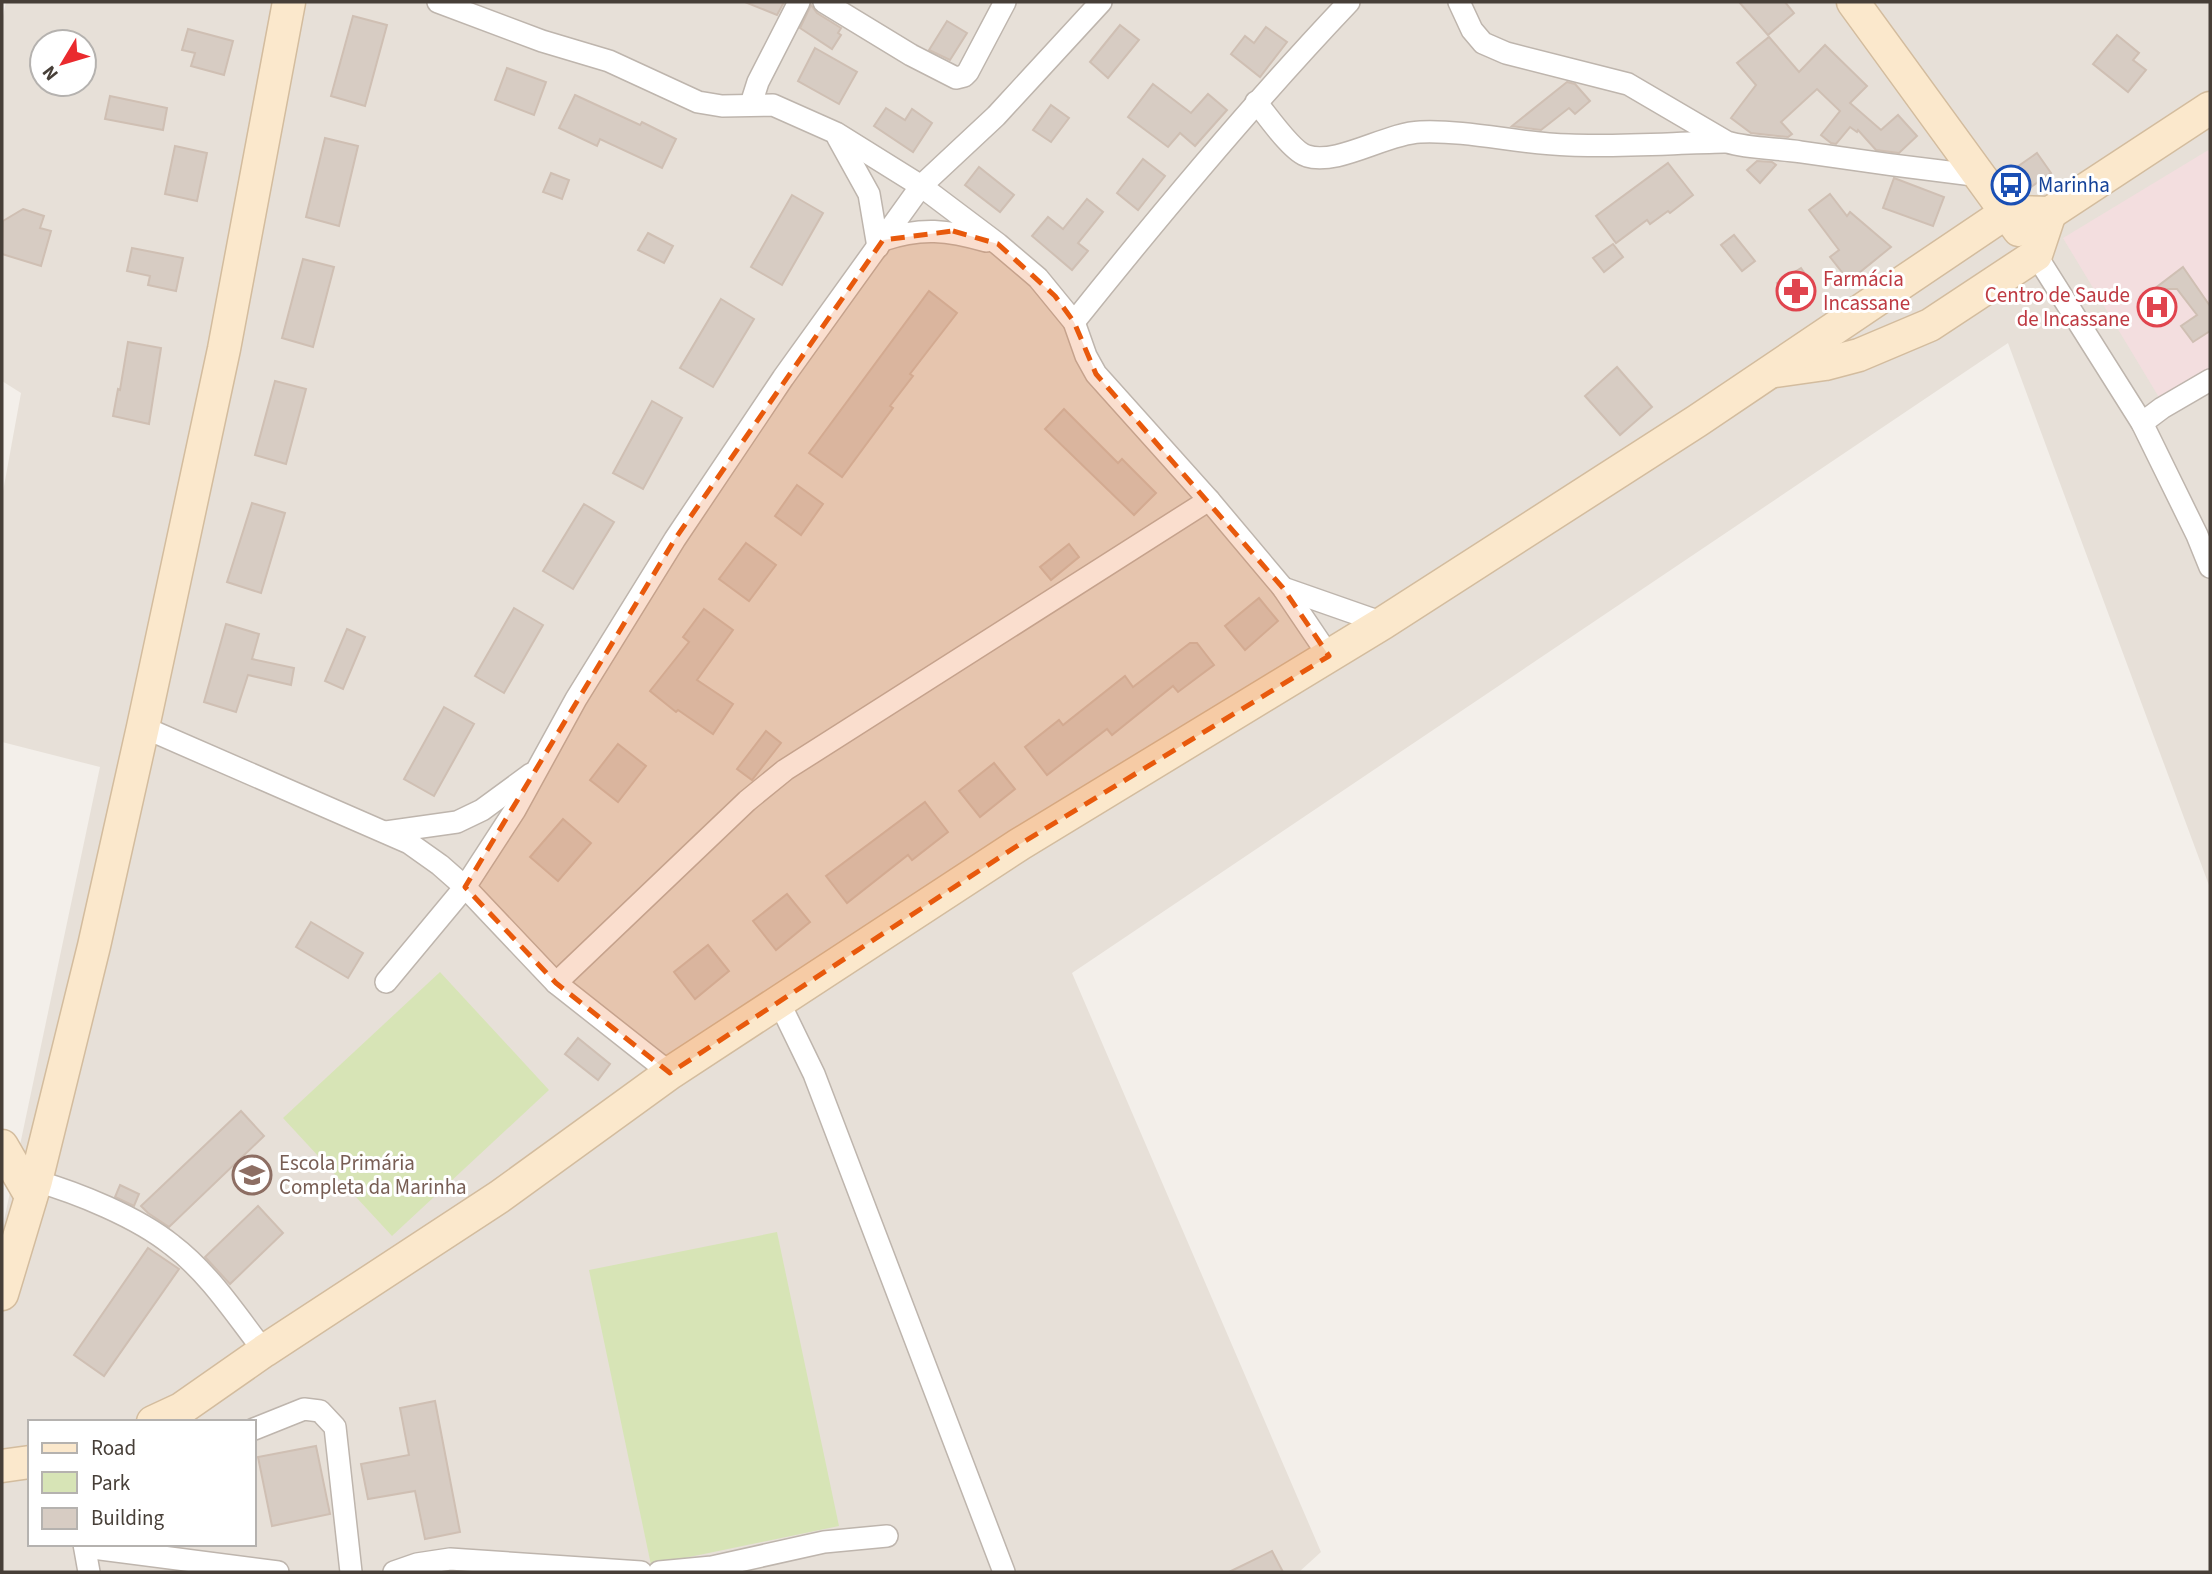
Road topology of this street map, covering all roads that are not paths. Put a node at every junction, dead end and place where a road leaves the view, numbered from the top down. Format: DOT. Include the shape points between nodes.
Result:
graph roads {
  1 [pos="289,2"];
  2 [pos="438,2"];
  3 [pos="799,2"];
  4 [pos="824,2"];
  5 [pos="1005,2"];
  6 [pos="1101,2"];
  7 [pos="1349,2"];
  8 [pos="1459,2"];
  9 [pos="1853,2"];
  10 [pos="1255,102"];
  11 [pos="751,104"];
  12 [pos="2210,108"];
  13 [pos="836,133"];
  14 [pos="1727,142"];
  15 [pos="1981,176"];
  16 [pos="922,186"];
  17 [pos="2007,212"];
  18 [pos="2050,213"];
  19 [pos="880,244"];
  20 [pos="998,244"];
  21 [pos="2036,255"];
  22 [pos="1074,322"];
  23 [pos="1768,372"];
  24 [pos="2210,380"];
  25 [pos="2142,423"];
  26 [pos="1209,500"];
  27 [pos="2210,567"];
  28 [pos="1283,588"];
  29 [pos="1383,623"];
  30 [pos="1329,656"];
  31 [pos="143,727"];
  32 [pos="537,770"];
  33 [pos="384,832"];
  34 [pos="465,887"];
  35 [pos="386,982"];
  36 [pos="556,983"];
  37 [pos="779,1002"];
  38 [pos="670,1073"];
  39 [pos="2,1146"];
  40 [pos="34,1188"];
  41 [pos="2,1294"];
  42 [pos="264,1351"];
  43 [pos="157,1420"];
  44 [pos="256,1428"];
  45 [pos="28,1462"];
  46 [pos="2,1466"];
  47 [pos="887,1536"];
  48 [pos="85,1546"];
  49 [pos="712,1569"];
  50 [pos="89,1572"];
  51 [pos="278,1572"];
  52 [pos="351,1572"];
  53 [pos="394,1572"];
  54 [pos="641,1572"];
  55 [pos="659,1572"];
  56 [pos="1004,1572"];
  1 -- 31 [label="street" via="224,349"];
  2 -- 11 [label="street" via="609,61 698,102"];
  3 -- 11 [label="street"];
  4 -- 5 [label="street" via="956,78 968,72"];
  6 -- 16 [label="street" via="996,116"];
  7 -- 10 [label="street"];
  8 -- 14 [label="street" via="1483,43 1628,84"];
  9 -- 15 [label="street"];
  10 -- 14 [label="street" via="1304,156 1318,158 1416,132 1458,132 1568,145"];
  10 -- 22 [label="street"];
  11 -- 13 [label="street" via="773,105"];
  12 -- 18 [label="street"];
  13 -- 16 [label="street"];
  13 -- 19 [label="street" via="869,194"];
  14 -- 15 [label="street"];
  15 -- 17 [label="street"];
  16 -- 19 [label="street"];
  16 -- 20 [label="street"];
  17 -- 18 [label="street"];
  17 -- 21 [label="street"];
  17 -- 23 [label="street"];
  18 -- 21 [label="street"];
  19 -- 20 [label="street" via="926,230 953,231"];
  19 -- 32 [label="street" via="783,377 675,539"];
  20 -- 22 [label="street" via="1038,278"];
  21 -- 23 [label="street" via="1930,325 1859,355"];
  21 -- 25 [label="street"];
  22 -- 26 [label="street" via="1096,374"];
  23 -- 29 [label="street"];
  24 -- 25 [label="street"];
  25 -- 27 [label="street"];
  26 -- 28 [label="street"];
  26 -- 36 [label="street" via="775,778"];
  28 -- 29 [label="street"];
  28 -- 30 [label="street"];
  29 -- 30 [label="street"];
  30 -- 37 [label="street" via="1020,844"];
  31 -- 33 [label="street"];
  31 -- 40 [label="street"];
  32 -- 33 [label="street" via="482,810 457,822"];
  32 -- 34 [label="street"];
  33 -- 34 [label="street" via="410,843"];
  34 -- 35 [label="street"];
  34 -- 36 [label="street"];
  36 -- 38 [label="street"];
  37 -- 38 [label="street"];
  37 -- 56 [label="street" via="814,1074"];
  38 -- 42 [label="street" via="499,1197"];
  39 -- 40 [label="street"];
  40 -- 41 [label="street"];
  40 -- 42 [label="street" via="66,1189 138,1223 172,1245 202,1273"];
  42 -- 43 [label="street" via="181,1409"];
  44 -- 52 [label="street" via="304,1409 320,1411 335,1427"];
  45 -- 46 [label="street"];
  47 -- 49 [label="street" via="824,1542"];
  48 -- 50 [label="street"];
  48 -- 51 [label="street"];
  49 -- 55 [label="street"];
  53 -- 54 [label="street" via="450,1559"];
}
